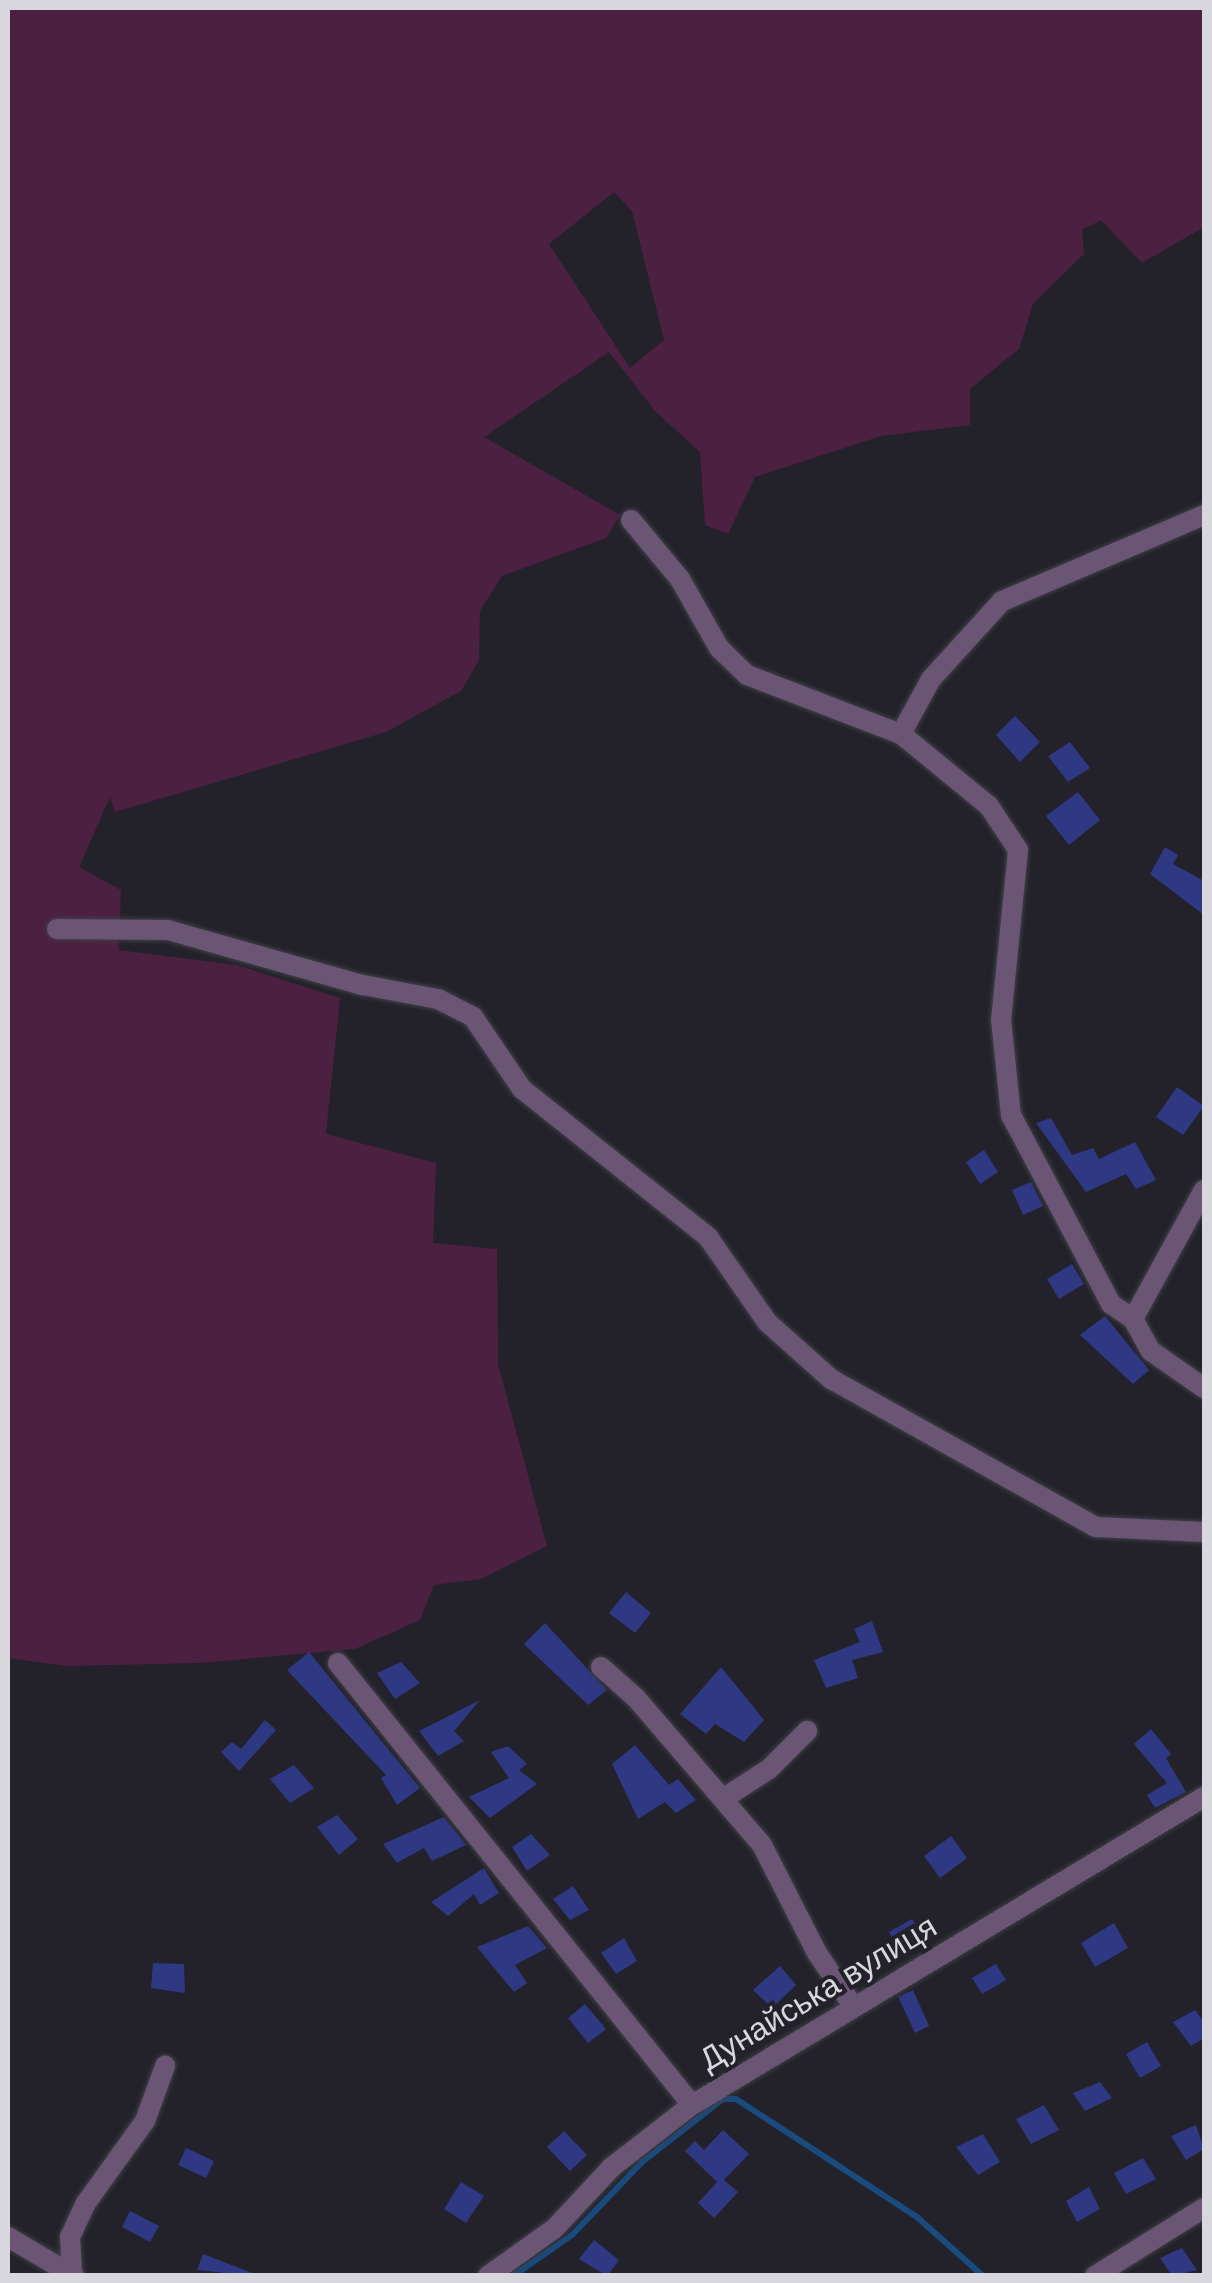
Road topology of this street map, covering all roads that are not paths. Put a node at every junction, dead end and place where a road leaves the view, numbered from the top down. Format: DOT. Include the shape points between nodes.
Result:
graph roads {
  1 [pos="1204,515"];
  2 [pos="631,520"];
  3 [pos="902,734"];
  4 [pos="57,929"];
  5 [pos="1204,1190"];
  6 [pos="1132,1320"];
  7 [pos="1204,1388"];
  8 [pos="1204,1532"];
  9 [pos="338,1664"];
  10 [pos="601,1667"];
  11 [pos="807,1731"];
  12 [pos="1204,1796"];
  13 [pos="724,1798"];
  14 [pos="851,2003"];
  15 [pos="165,2066"];
  16 [pos="692,2104"];
  17 [pos="1204,2208"];
  18 [pos="8,2237"];
  19 [pos="74,2275"];
  20 [pos="488,2276"];
  21 [pos="1095,2276"];
  1 -- 3 [label="street" via="1002,600 931,679"];
  2 -- 3 [label="street" via="680,579 719,648 748,674"];
  3 -- 6 [label="street" via="989,806 1018,850 1001,1018 1011,1115 1056,1193 1074,1245 1111,1304"];
  4 -- 8 [label="street" via="168,930 363,985 438,999 473,1017 522,1089 708,1237 767,1322 831,1379 1096,1527"];
  5 -- 6 [label="street"];
  6 -- 7 [label="street" via="1151,1351"];
  9 -- 16 [label="street"];
  10 -- 13 [label="street"];
  11 -- 13 [label="street" via="769,1769"];
  12 -- 14 [label="street, Дунайська вулиця"];
  13 -- 14 [label="street" via="762,1845"];
  14 -- 16 [label="street, Дунайська вулиця"];
  15 -- 19 [label="street" via="145,2121 86,2203 70,2237"];
  16 -- 20 [label="street, Дунайська вулиця" via="612,2166 554,2229"];
  17 -- 21 [label="street"];
  18 -- 19 [label="street"];
}
